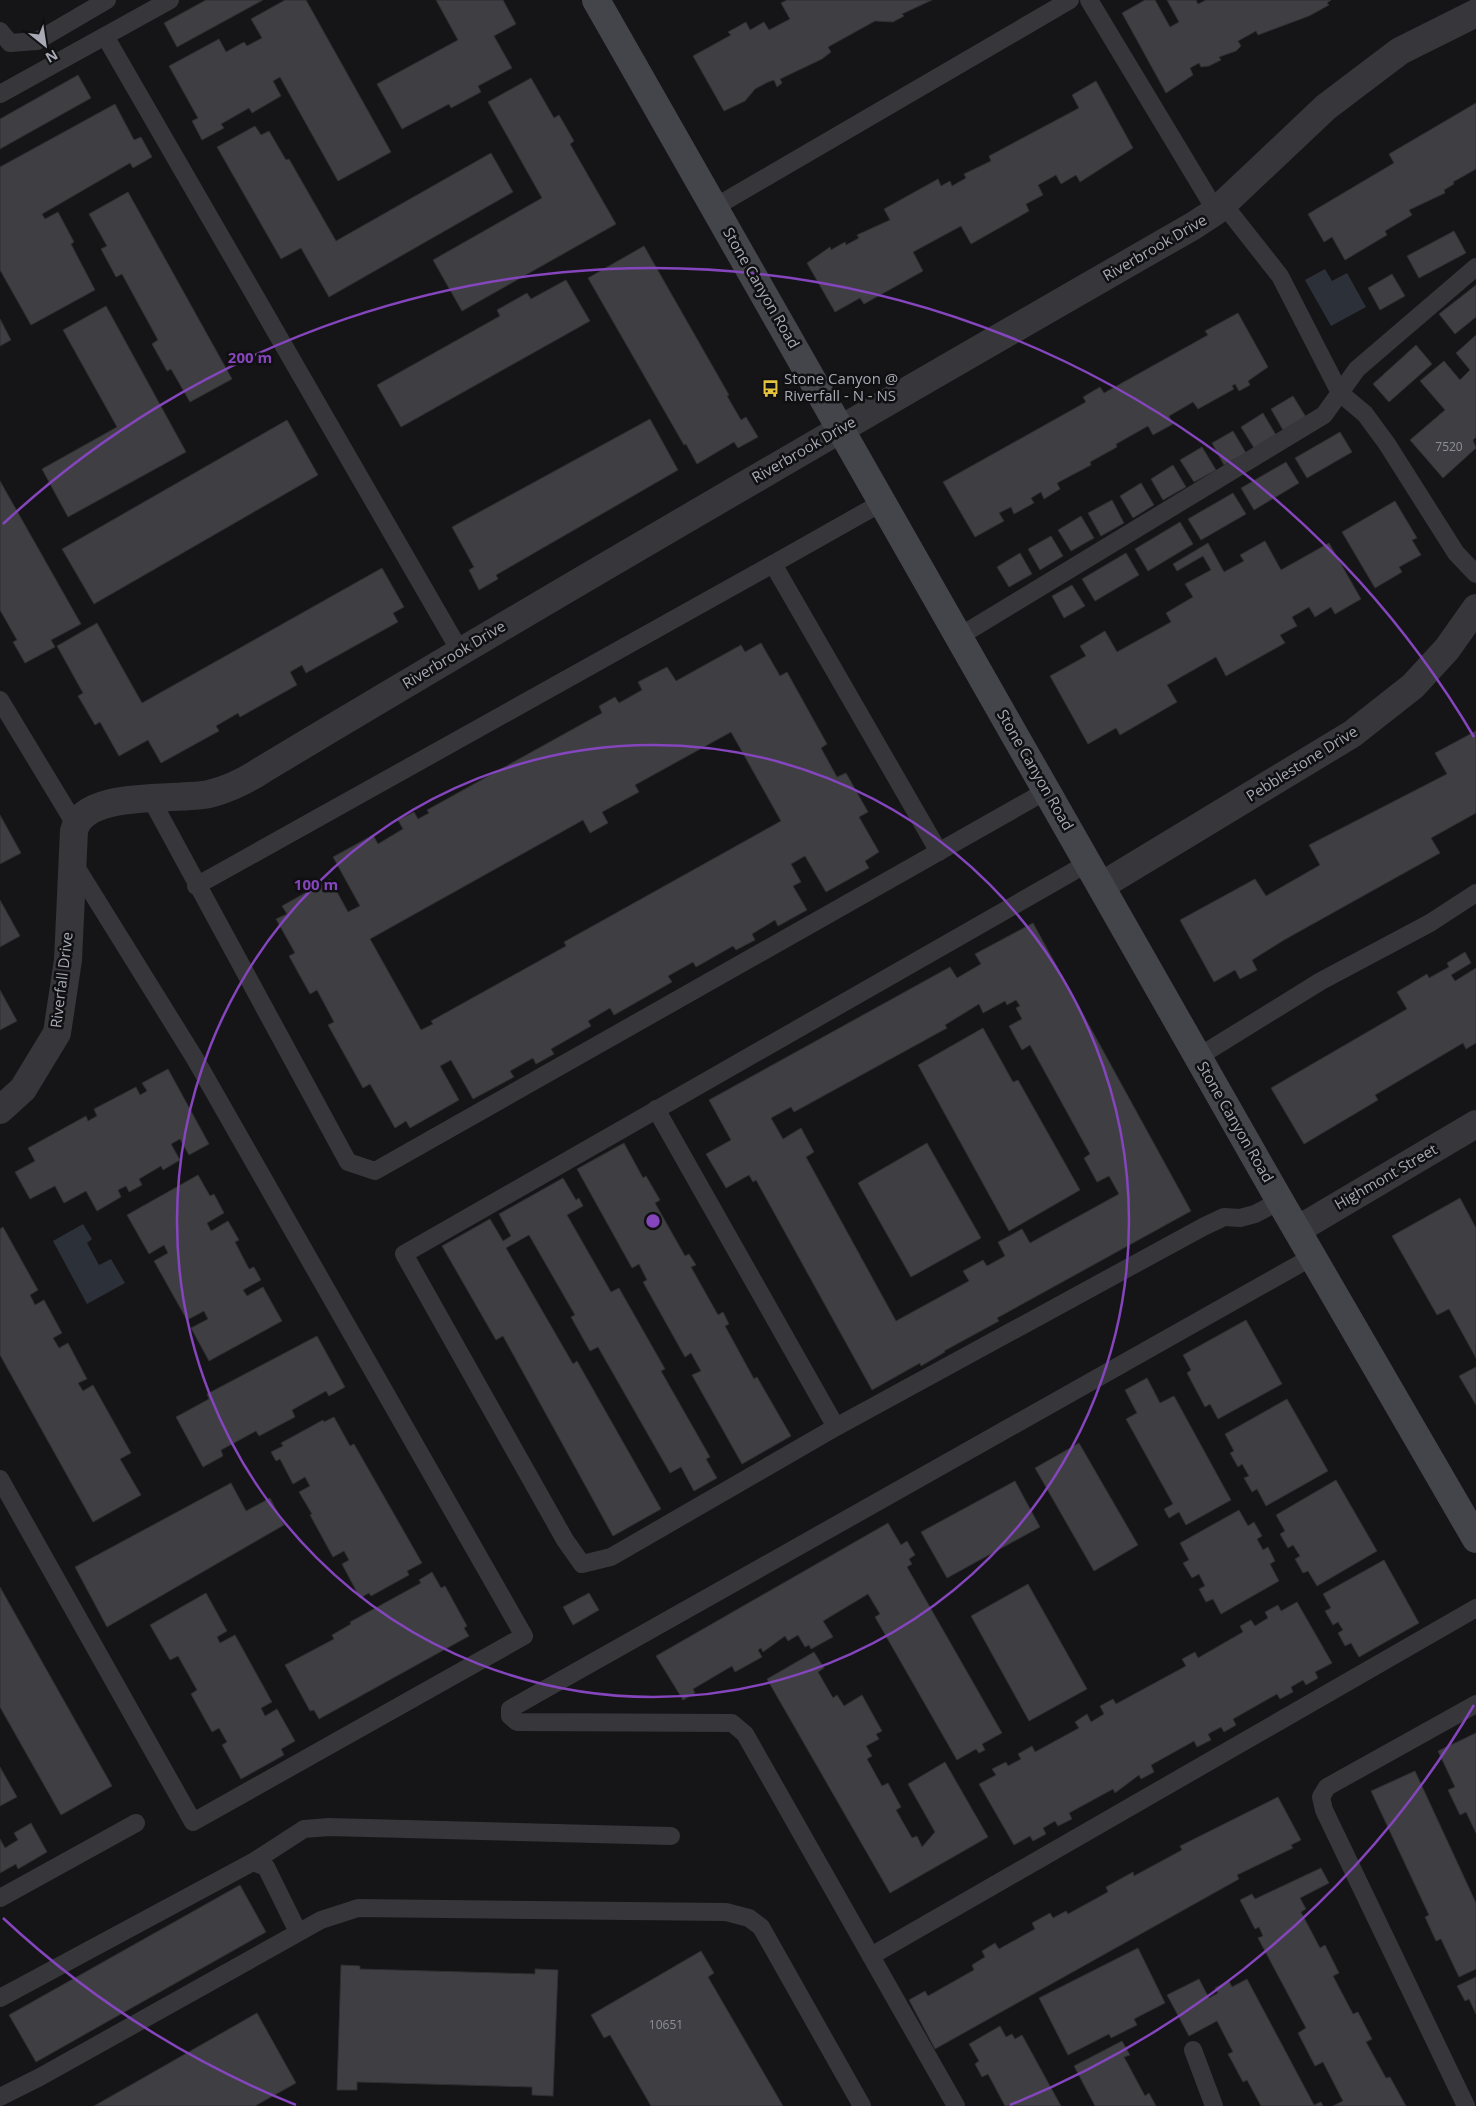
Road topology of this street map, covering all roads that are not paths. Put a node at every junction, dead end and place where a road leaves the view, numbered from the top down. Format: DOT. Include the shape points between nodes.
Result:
graph roads {
  1 [pos="107,0"];
  2 [pos="170,0"];
  3 [pos="596,0"];
  4 [pos="1070,0"];
  5 [pos="1089,0"];
  6 [pos="1476,13"];
  7 [pos="0,31"];
  8 [pos="105,36"];
  9 [pos="0,94"];
  10 [pos="715,207"];
  11 [pos="1220,208"];
  12 [pos="1476,267"];
  13 [pos="1340,393"];
  14 [pos="842,428"];
  15 [pos="883,502"];
  16 [pos="773,564"];
  17 [pos="1476,574"];
  18 [pos="1476,608"];
  19 [pos="960,636"];
  20 [pos="460,651"];
  21 [pos="0,700"];
  22 [pos="1046,791"];
  23 [pos="151,799"];
  24 [pos="75,824"];
  25 [pos="939,852"];
  26 [pos="72,862"];
  27 [pos="1088,863"];
  28 [pos="196,886"];
  29 [pos="1101,886"];
  30 [pos="1476,893"];
  31 [pos="1198,1057"];
  32 [pos="656,1109"];
  33 [pos="0,1110"];
  34 [pos="1476,1124"];
  35 [pos="1280,1201"];
  36 [pos="1297,1230"];
  37 [pos="1312,1257"];
  38 [pos="836,1427"];
  39 [pos="0,1479"];
  40 [pos="1476,1539"];
  41 [pos="1476,1608"];
  42 [pos="1476,1704"];
  43 [pos="136,1823"];
  44 [pos="672,1836"];
  45 [pos="252,1862"];
  46 [pos="0,1898"];
  47 [pos="298,1932"];
  48 [pos="871,1956"];
  49 [pos="0,1998"];
  50 [pos="1193,2050"];
  51 [pos="0,2097"];
  52 [pos="862,2106"];
  53 [pos="956,2106"];
  54 [pos="1214,2106"];
  55 [pos="1466,2106"];
  1 -- 7 [label="lane" via="37,41 10,42"];
  2 -- 8 [label="lane"];
  3 -- 10 [label="street, Stone Canyon Road"];
  4 -- 10 [label="lane"];
  5 -- 11 [label="lane"];
  6 -- 11 [label="street, Riverbrook Drive" via="1400,51 1348,90"];
  8 -- 9 [label="lane"];
  8 -- 20 [label="lane"];
  10 -- 14 [label="street, Stone Canyon Road"];
  11 -- 13 [label="lane" via="1280,276"];
  11 -- 14 [label="street, Riverbrook Drive"];
  12 -- 13 [label="lane" via="1357,369"];
  13 -- 17 [label="lane" via="1365,414 1456,553"];
  13 -- 19 [label="lane" via="1324,416"];
  14 -- 15 [label="street, Stone Canyon Road"];
  14 -- 20 [label="street, Riverbrook Drive"];
  15 -- 16 [label="lane"];
  15 -- 19 [label="street, Stone Canyon Road"];
  16 -- 25 [label="lane"];
  16 -- 28 [label="lane"];
  18 -- 29 [label="street, Pebblestone Drive" via="1447,649 1413,686 1352,734"];
  19 -- 22 [label="street, Stone Canyon Road"];
  20 -- 23 [label="street, Riverbrook Drive" via="254,776 211,794"];
  21 -- 24 [label="lane"];
  22 -- 25 [label="lane"];
  22 -- 27 [label="street, Stone Canyon Road"];
  23 -- 24 [label="street, Riverbrook Drive" via="118,800 100,805"];
  23 -- 28 [label="lane"];
  24 -- 26 [label="street, Riverfall Drive"];
  25 -- 28 [label="lane" via="375,1171 348,1162"];
  26 -- 33 [label="street, Riverfall Drive" via="68,960 56,1033 23,1089"];
  26 -- 39 [label="lane" via="194,1057 524,1636 193,1822"];
  27 -- 29 [label="street, Stone Canyon Road"];
  27 -- 32 [label="lane"];
  29 -- 31 [label="street, Stone Canyon Road"];
  30 -- 31 [label="lane" via="1430,923 1321,981"];
  31 -- 35 [label="street, Stone Canyon Road"];
  32 -- 38 [label="lane"];
  32 -- 38 [label="lane" via="404,1254 565,1540 582,1564 611,1557"];
  34 -- 36 [label="street, Highmont Street"];
  35 -- 36 [label="street, Stone Canyon Road"];
  35 -- 38 [label="lane" via="1255,1214 1240,1218 1224,1217 1203,1227"];
  36 -- 37 [label="street, Stone Canyon Road"];
  37 -- 40 [label="street, Stone Canyon Road"];
  37 -- 48 [label="lane" via="510,1709 510,1716 517,1722 732,1723 745,1734"];
  41 -- 48 [label="lane"];
  42 -- 55 [label="lane" via="1327,1786 1321,1797 1324,1810"];
  43 -- 46 [label="lane"];
  44 -- 45 [label="lane" via="324,1827 304,1829"];
  45 -- 47 [label="lane" via="266,1867"];
  45 -- 49 [label="lane"];
  47 -- 51 [label="lane"];
  47 -- 52 [label="lane" via="321,1920 358,1908 726,1912 749,1918 761,1927"];
  48 -- 53 [label="lane"];
  50 -- 54 [label="lane"];
}
